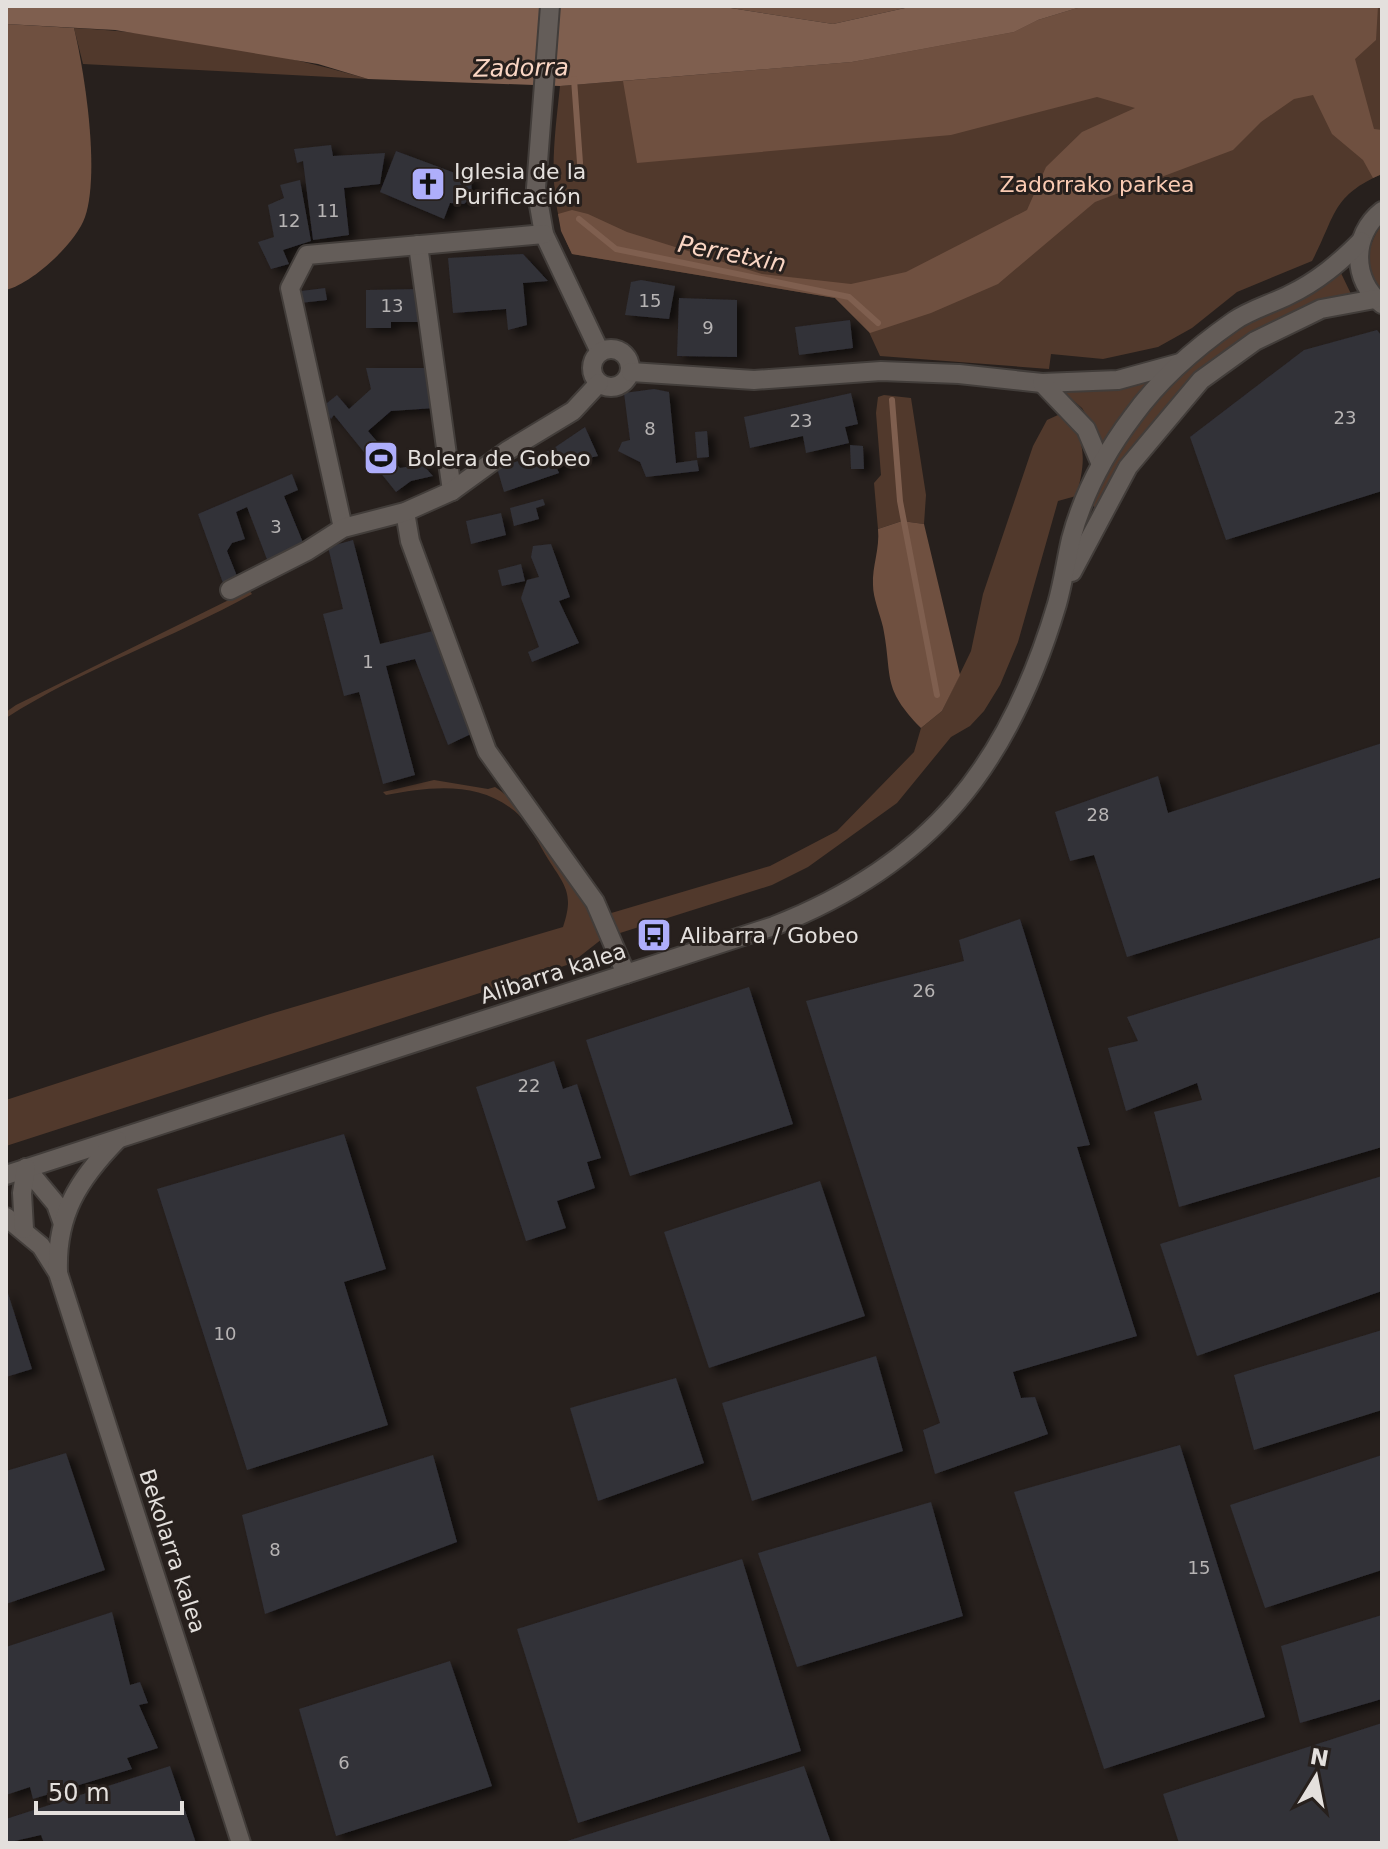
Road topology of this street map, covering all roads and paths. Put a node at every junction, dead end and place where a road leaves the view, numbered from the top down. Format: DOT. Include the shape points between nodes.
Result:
graph roads {
  1 [pos="550,6"];
  2 [pos="1382,211"];
  3 [pos="544,234"];
  4 [pos="1361,241"];
  5 [pos="418,245"];
  6 [pos="1379,302"];
  7 [pos="600,352"];
  8 [pos="1182,363"];
  9 [pos="631,372"];
  10 [pos="599,383"];
  11 [pos="1042,383"];
  12 [pos="1100,462"];
  13 [pos="452,491"];
  14 [pos="405,512"];
  15 [pos="343,528"];
  16 [pos="230,590"];
  17 [pos="1058,599"];
  18 [pos="626,974"];
  19 [pos="119,1138"];
  20 [pos="26,1168"];
  21 [pos="6,1175"];
  22 [pos="6,1217"];
  23 [pos="62,1221"];
  24 [pos="24,1229"];
  25 [pos="58,1273"];
  26 [pos="241,1843"];
  1 -- 3 [label="street" via="536,188"];
  2 -- 4 [label="street, Alibarra kalea"];
  3 -- 5 [label="street"];
  3 -- 7 [label="street"];
  4 -- 6 [label="street" via="1363,282"];
  4 -- 8 [label="street, Alibarra kalea" via="1332,270 1236,320"];
  5 -- 13 [label="street"];
  5 -- 15 [label="street" via="307,255 290,288"];
  6 -- 17 [label="street, Alibarra kalea" via="1321,309 1255,341 1201,380 1128,467"];
  7 -- 9 [label="street" via="623,352"];
  7 -- 10 [label="street" via="592,367"];
  8 -- 11 [label="street" via="1118,380"];
  8 -- 12 [label="street, Alibarra kalea" via="1135,412"];
  9 -- 10 [label="street" via="624,383 611,388"];
  9 -- 11 [label="street" via="754,380 881,371"];
  10 -- 13 [label="street" via="573,411"];
  11 -- 12 [label="street" via="1086,429"];
  12 -- 17 [label="street, Alibarra kalea" via="1072,537"];
  13 -- 14 [label="street"];
  14 -- 15 [label="street"];
  14 -- 18 [label="street" via="410,541 487,751 595,902"];
  15 -- 16 [label="street"];
  17 -- 18 [label="street, Alibarra kalea" via="1038,668 1002,741 970,788 892,863 835,900 774,926"];
  18 -- 19 [label="street, Alibarra kalea"];
  19 -- 20 [label="street, Alibarra kalea"];
  19 -- 23 [label="street, Bekolarra kalea" via="71,1195"];
  20 -- 21 [label="street, Alibarra kalea"];
  20 -- 23 [label="street" via="56,1204"];
  20 -- 24 [label="street"];
  22 -- 24 [label="street, Bekolarra kalea"];
  23 -- 25 [label="street, Bekolarra kalea"];
  24 -- 25 [label="street, Bekolarra kalea"];
  25 -- 26 [label="street, Bekolarra kalea"];
}
